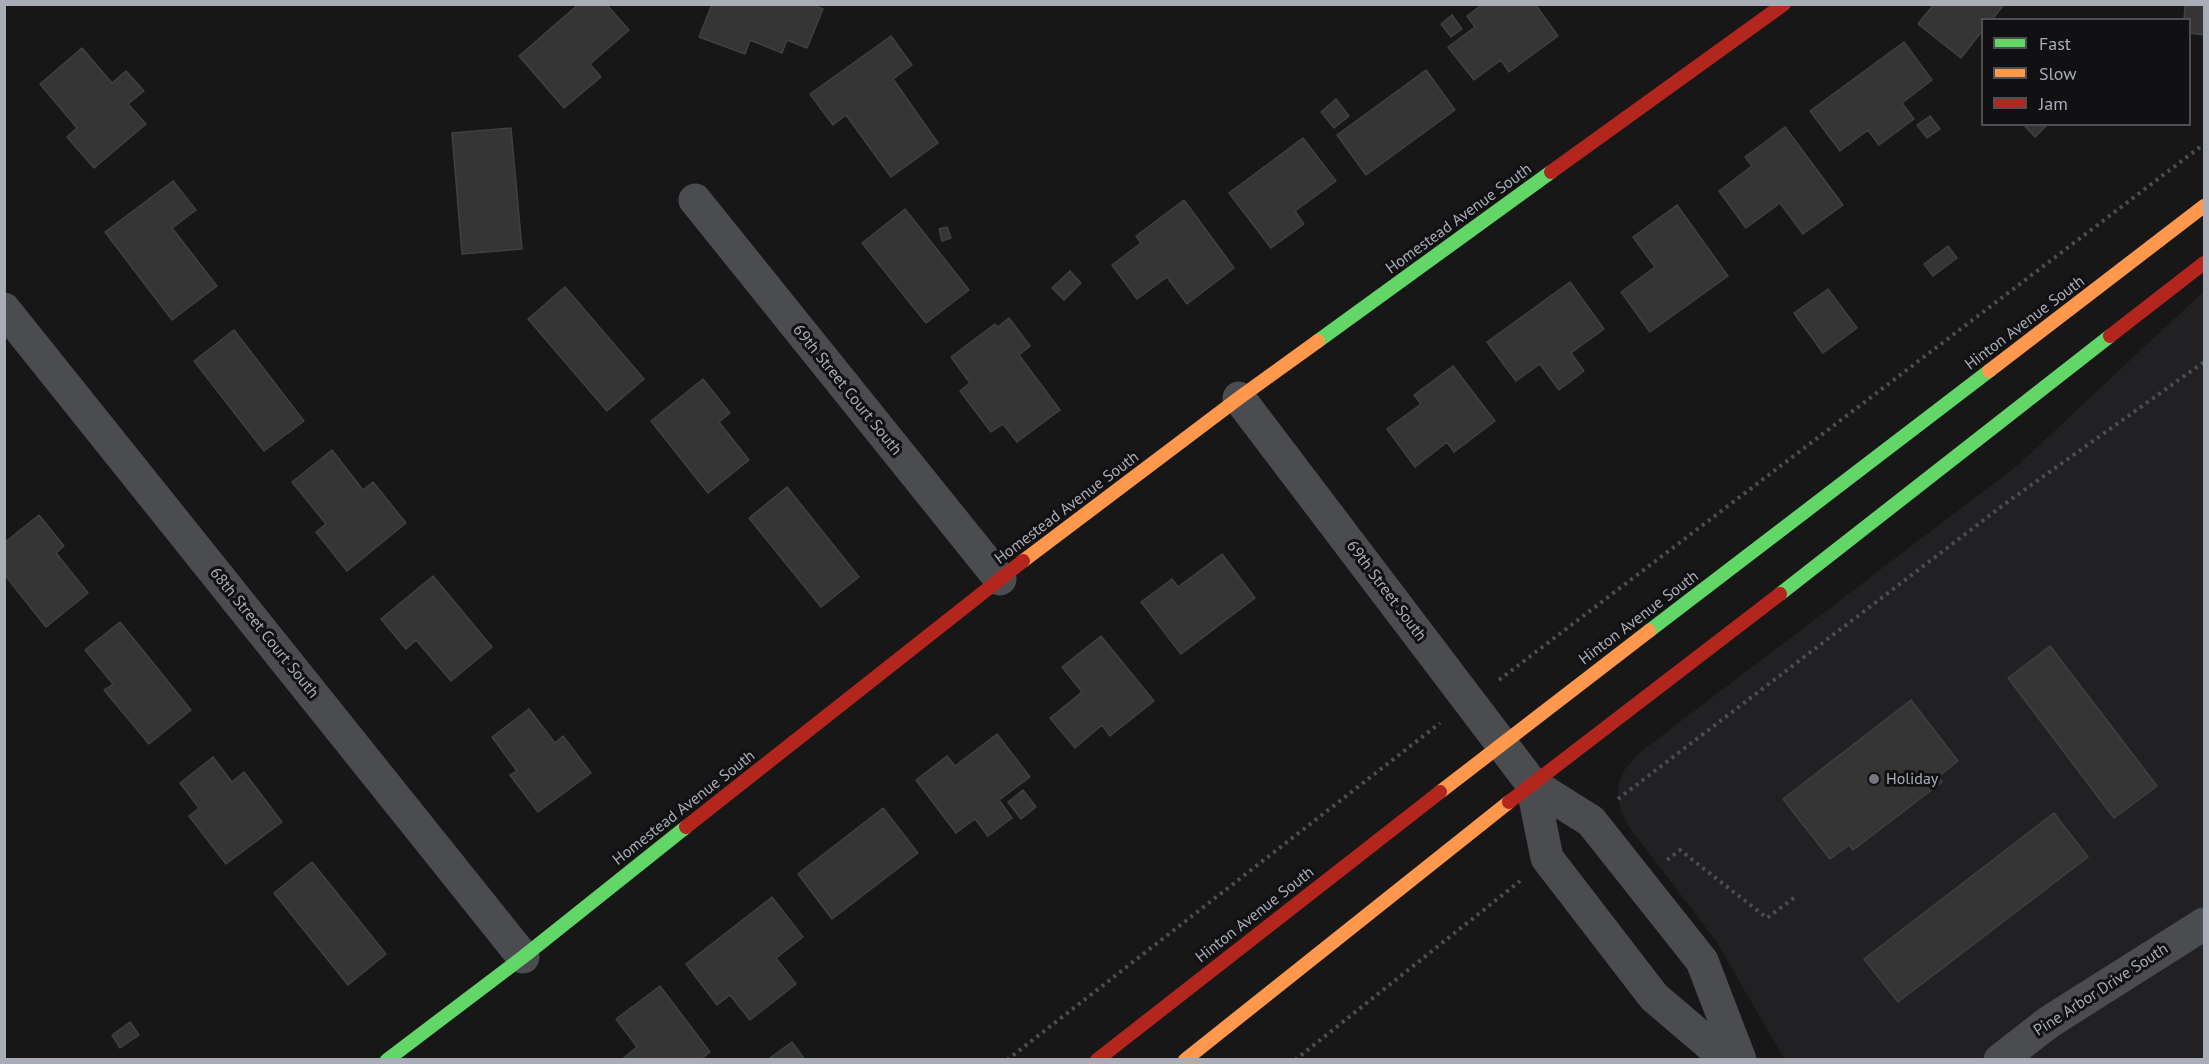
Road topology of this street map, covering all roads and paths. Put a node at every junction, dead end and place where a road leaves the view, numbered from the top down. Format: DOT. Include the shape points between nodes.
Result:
graph roads {
  1 [pos="1784,4"];
  2 [pos="2205,144"];
  3 [pos="695,200"];
  4 [pos="2205,206"];
  5 [pos="2205,263"];
  6 [pos="4,309"];
  7 [pos="2205,362"];
  8 [pos="1239,398"];
  9 [pos="1000,579"];
  10 [pos="1516,668"];
  11 [pos="1430,730"];
  12 [pos="1501,744"];
  13 [pos="1532,784"];
  14 [pos="1630,789"];
  15 [pos="1666,860"];
  16 [pos="1517,883"];
  17 [pos="1795,897"];
  18 [pos="2205,924"];
  19 [pos="523,957"];
  20 [pos="387,1059"];
  21 [pos="1007,1059"];
  22 [pos="1097,1059"];
  23 [pos="1185,1059"];
  24 [pos="1295,1059"];
  25 [pos="1728,1059"];
  26 [pos="1740,1059"];
  27 [pos="2000,1059"];
  1 -- 8 [label="main road, Homestead Avenue South"];
  2 -- 10 [label="path"];
  3 -- 9 [label="street, 69th Street Court South"];
  4 -- 12 [label="main road, Hinton Avenue South"];
  5 -- 13 [label="main road"];
  6 -- 19 [label="street, 68th Street Court South"];
  7 -- 14 [label="path" via="2006,503"];
  8 -- 9 [label="main road, Homestead Avenue South"];
  8 -- 12 [label="street, 69th Street South"];
  9 -- 19 [label="main road, Homestead Avenue South"];
  11 -- 21 [label="path"];
  12 -- 13 [label="street, 69th Street South"];
  12 -- 22 [label="main road, Hinton Avenue South"];
  13 -- 23 [label="main road"];
  13 -- 25 [label="street" via="1547,858 1654,997"];
  13 -- 26 [label="street" via="1591,821 1702,961"];
  15 -- 17 [label="path" via="1680,850 1767,918"];
  16 -- 24 [label="path"];
  18 -- 27 [label="street, Pine Arbor Drive South" via="2049,1022"];
  19 -- 20 [label="main road, Homestead Avenue South"];
}
